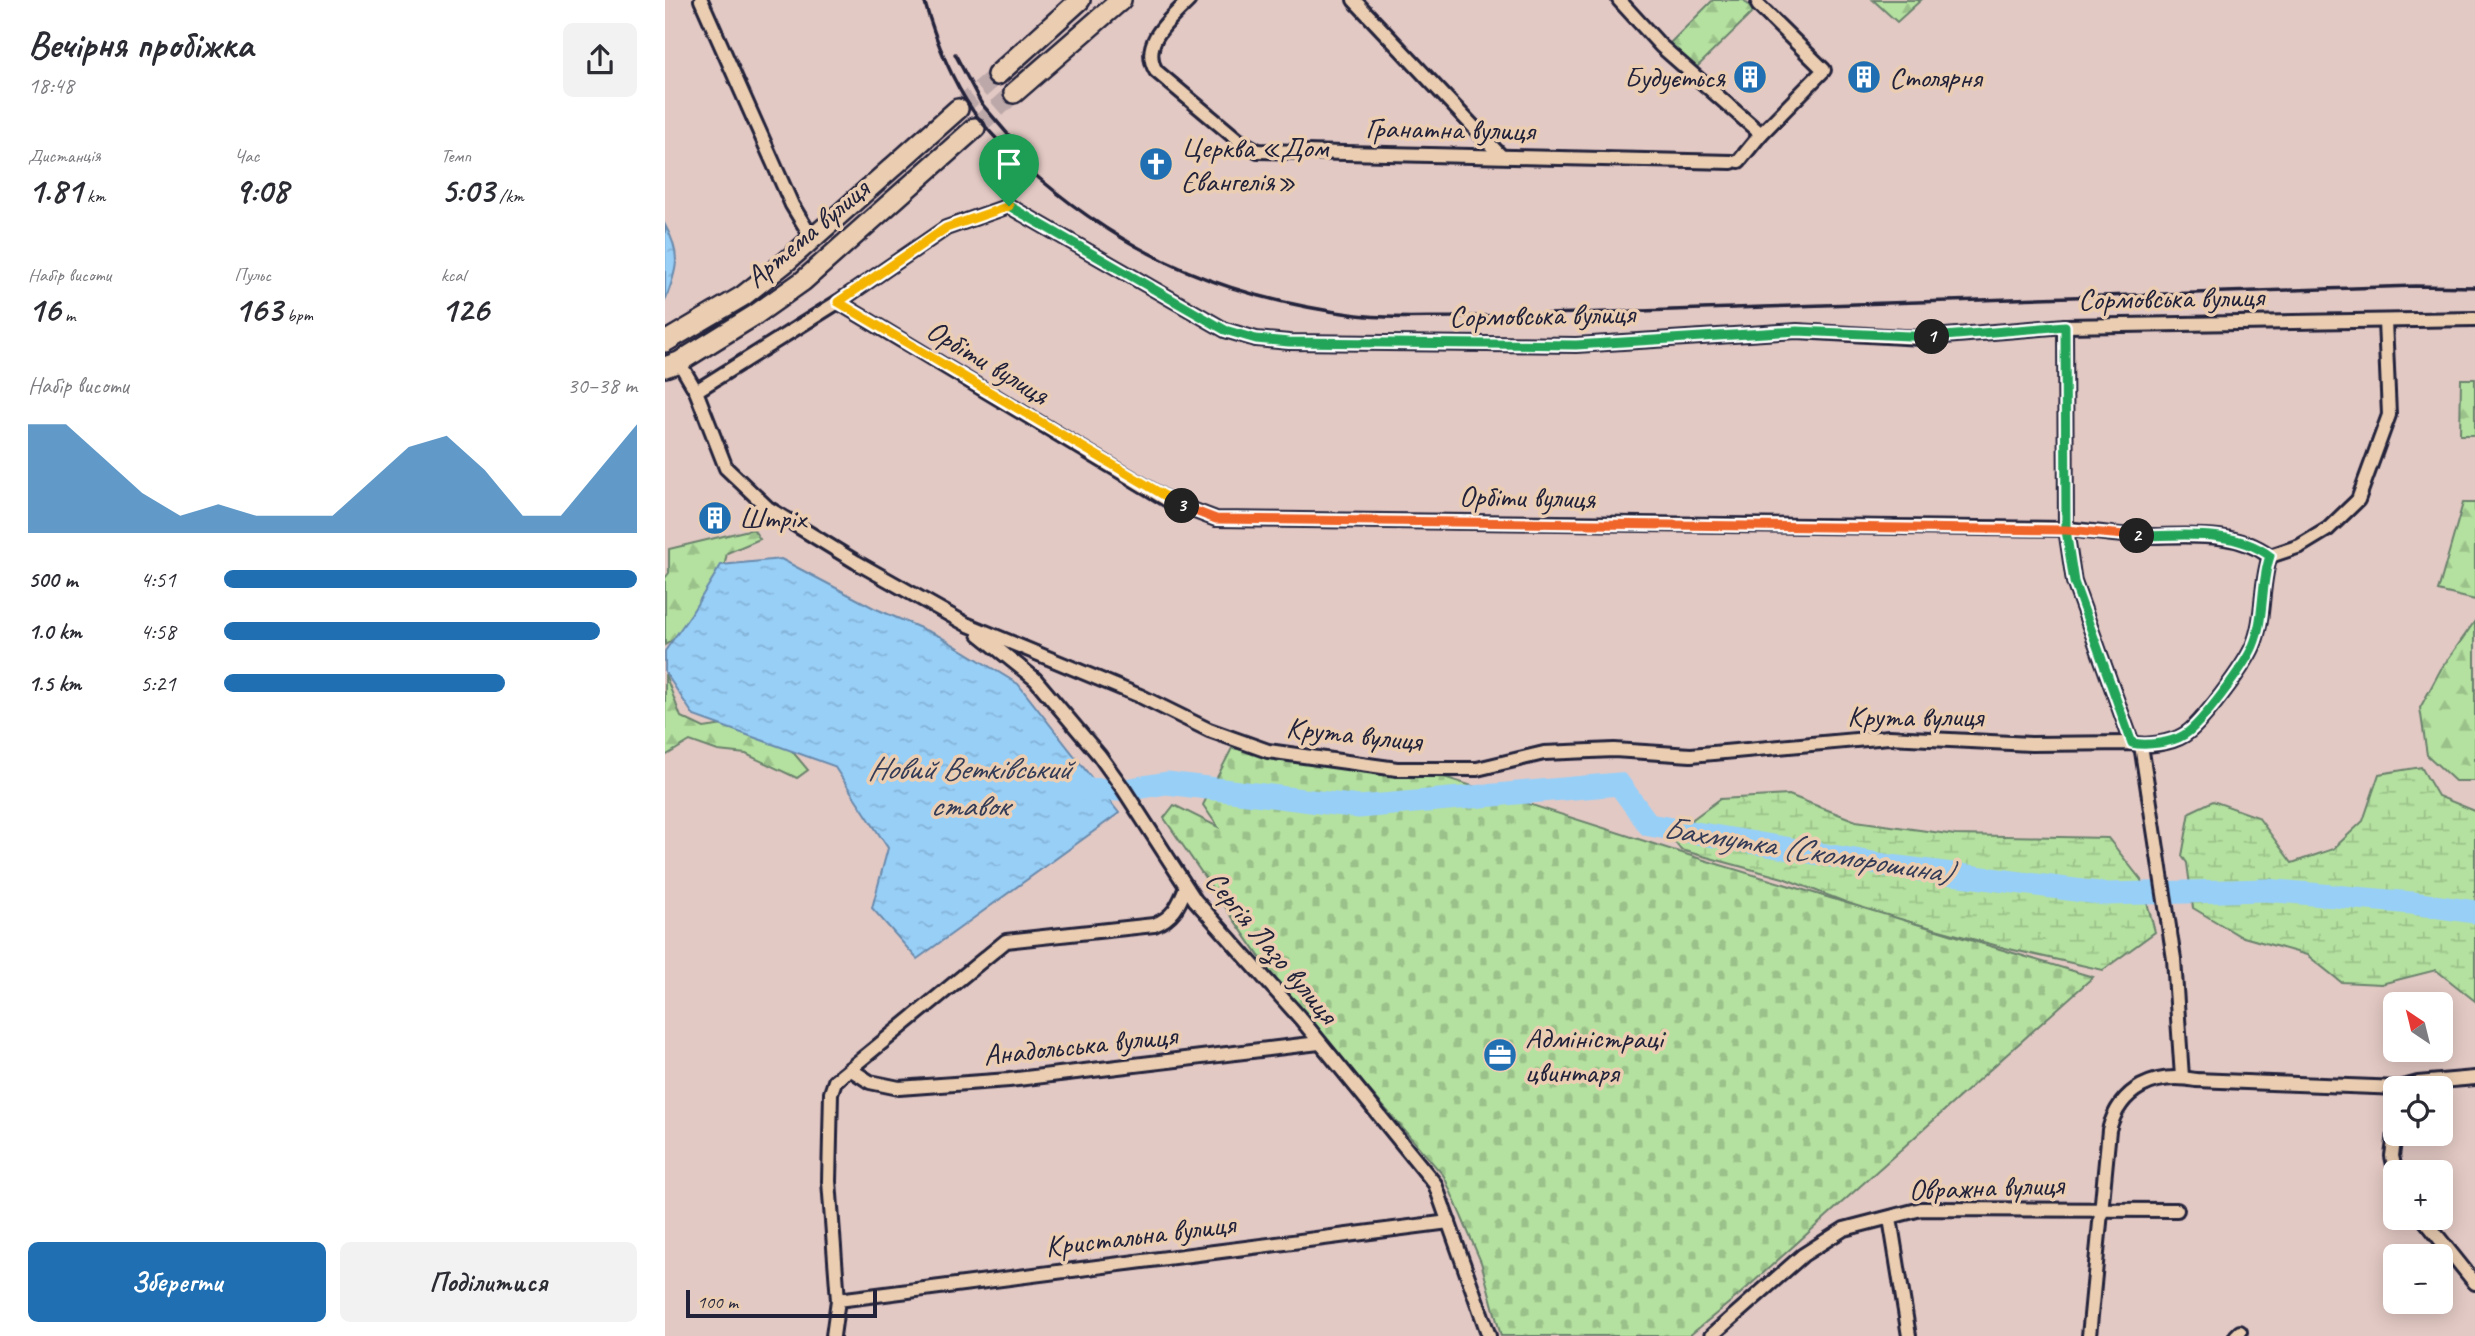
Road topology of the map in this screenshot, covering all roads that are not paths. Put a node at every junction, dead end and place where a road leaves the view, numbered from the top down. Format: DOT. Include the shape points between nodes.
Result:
graph roads {
  1 [pos="701,0"];
  2 [pos="1080,0"];
  3 [pos="1121,0"];
  4 [pos="1189,0"];
  5 [pos="1354,0"];
  6 [pos="1619,0"];
  7 [pos="1758,5"];
  8 [pos="997,75"];
  9 [pos="1014,93"];
  10 [pos="958,109"];
  11 [pos="975,128"];
  12 [pos="1761,134"];
  13 [pos="1501,156"];
  14 [pos="812,238"];
  15 [pos="838,302"];
  16 [pos="2475,319"];
  17 [pos="2385,321"];
  18 [pos="2065,326"];
  19 [pos="665,342"];
  20 [pos="672,365"];
  21 [pos="696,391"];
  22 [pos="2066,530"];
  23 [pos="2270,556"];
  24 [pos="966,624"];
  25 [pos="2136,744"];
  26 [pos="1186,887"];
  27 [pos="1319,1043"];
  28 [pos="851,1069"];
  29 [pos="2182,1077"];
  30 [pos="2475,1078"];
  31 [pos="2453,1080"];
  32 [pos="2383,1087"];
  33 [pos="2102,1209"];
  34 [pos="2177,1210"];
  35 [pos="1890,1218"];
  36 [pos="1449,1222"];
  37 [pos="2433,1230"];
  38 [pos="2475,1283"];
  39 [pos="838,1300"];
  40 [pos="834,1336"];
  41 [pos="1489,1336"];
  42 [pos="1711,1336"];
  43 [pos="1909,1336"];
  44 [pos="2089,1336"];
  1 -- 14 [label="street" via="792,205"];
  2 -- 8 [label="main road"];
  3 -- 9 [label="main road"];
  4 -- 13 [label="street, Гранатна вулиця" via="1155,37 1150,61 1238,141 1268,152"];
  5 -- 13 [label="street"];
  6 -- 12 [label="street" via="1661,46"];
  7 -- 12 [label="street" via="1824,70"];
  10 -- 14 [label="main road, Артема вулиця"];
  11 -- 20 [label="main road, Артема вулиця" via="803,281"];
  12 -- 13 [label="street, Гранатна вулиця" via="1736,161"];
  14 -- 19 [label="main road, Артема вулиця" via="743,296"];
  15 -- 18 [label="street, Сормовська вулиця" via="946,228 1009,206 1225,330 1256,339 1576,345 1797,331 1921,338"];
  15 -- 21 [label="street, Сормовська вулиця"];
  15 -- 22 [label="street, Орбіти вулиця" via="1171,502 1216,519"];
  16 -- 17 [label="street, Сормовська вулиця"];
  17 -- 18 [label="street, Сормовська вулиця"];
  17 -- 23 [label="street" via="2389,415 2358,500 2328,529 2300,546"];
  18 -- 22 [label="street"];
  20 -- 21 [label="street, Крута вулиця"];
  21 -- 24 [label="street, Крута вулиця" via="726,468 768,508"];
  22 -- 23 [label="street, Орбіти вулиця" via="2229,538"];
  22 -- 25 [label="street" via="2074,582"];
  23 -- 25 [label="street, Крута вулиця" via="2248,656 2185,735"];
  24 -- 25 [label="street, Крута вулиця" via="1140,696 1209,730 1268,751 1397,769 1477,769 1544,753 1614,750 1691,755 1889,737"];
  24 -- 26 [label="street, Сергія Лазо вулиця" via="1035,679 1099,755"];
  25 -- 29 [label="street" via="2174,959"];
  26 -- 27 [label="street, Сергія Лазо вулиця"];
  26 -- 28 [label="street" via="1174,912 1154,925 1006,941"];
  27 -- 28 [label="street, Анадольська вулиця" via="1035,1077 899,1088 870,1082"];
  27 -- 36 [label="street, Сергія Лазо вулиця" via="1435,1184"];
  28 -- 39 [label="street" via="835,1081 831,1093 829,1181"];
  29 -- 32 [label="street"];
  29 -- 33 [label="street" via="2136,1088 2118,1106 2112,1119"];
  30 -- 31 [label="street"];
  33 -- 34 [label="street, Овражна вулиця"];
  33 -- 35 [label="street, Овражна вулиця" via="1921,1209"];
  33 -- 44 [label="street"];
  35 -- 42 [label="street, Овражна вулиця" via="1844,1229 1803,1255"];
  35 -- 43 [label="street"];
  36 -- 39 [label="street, Кристальна вулиця"];
  36 -- 41 [label="street, Сергія Лазо вулиця"];
  37 -- 38 [label="street"];
  39 -- 40 [label="street"];
}
